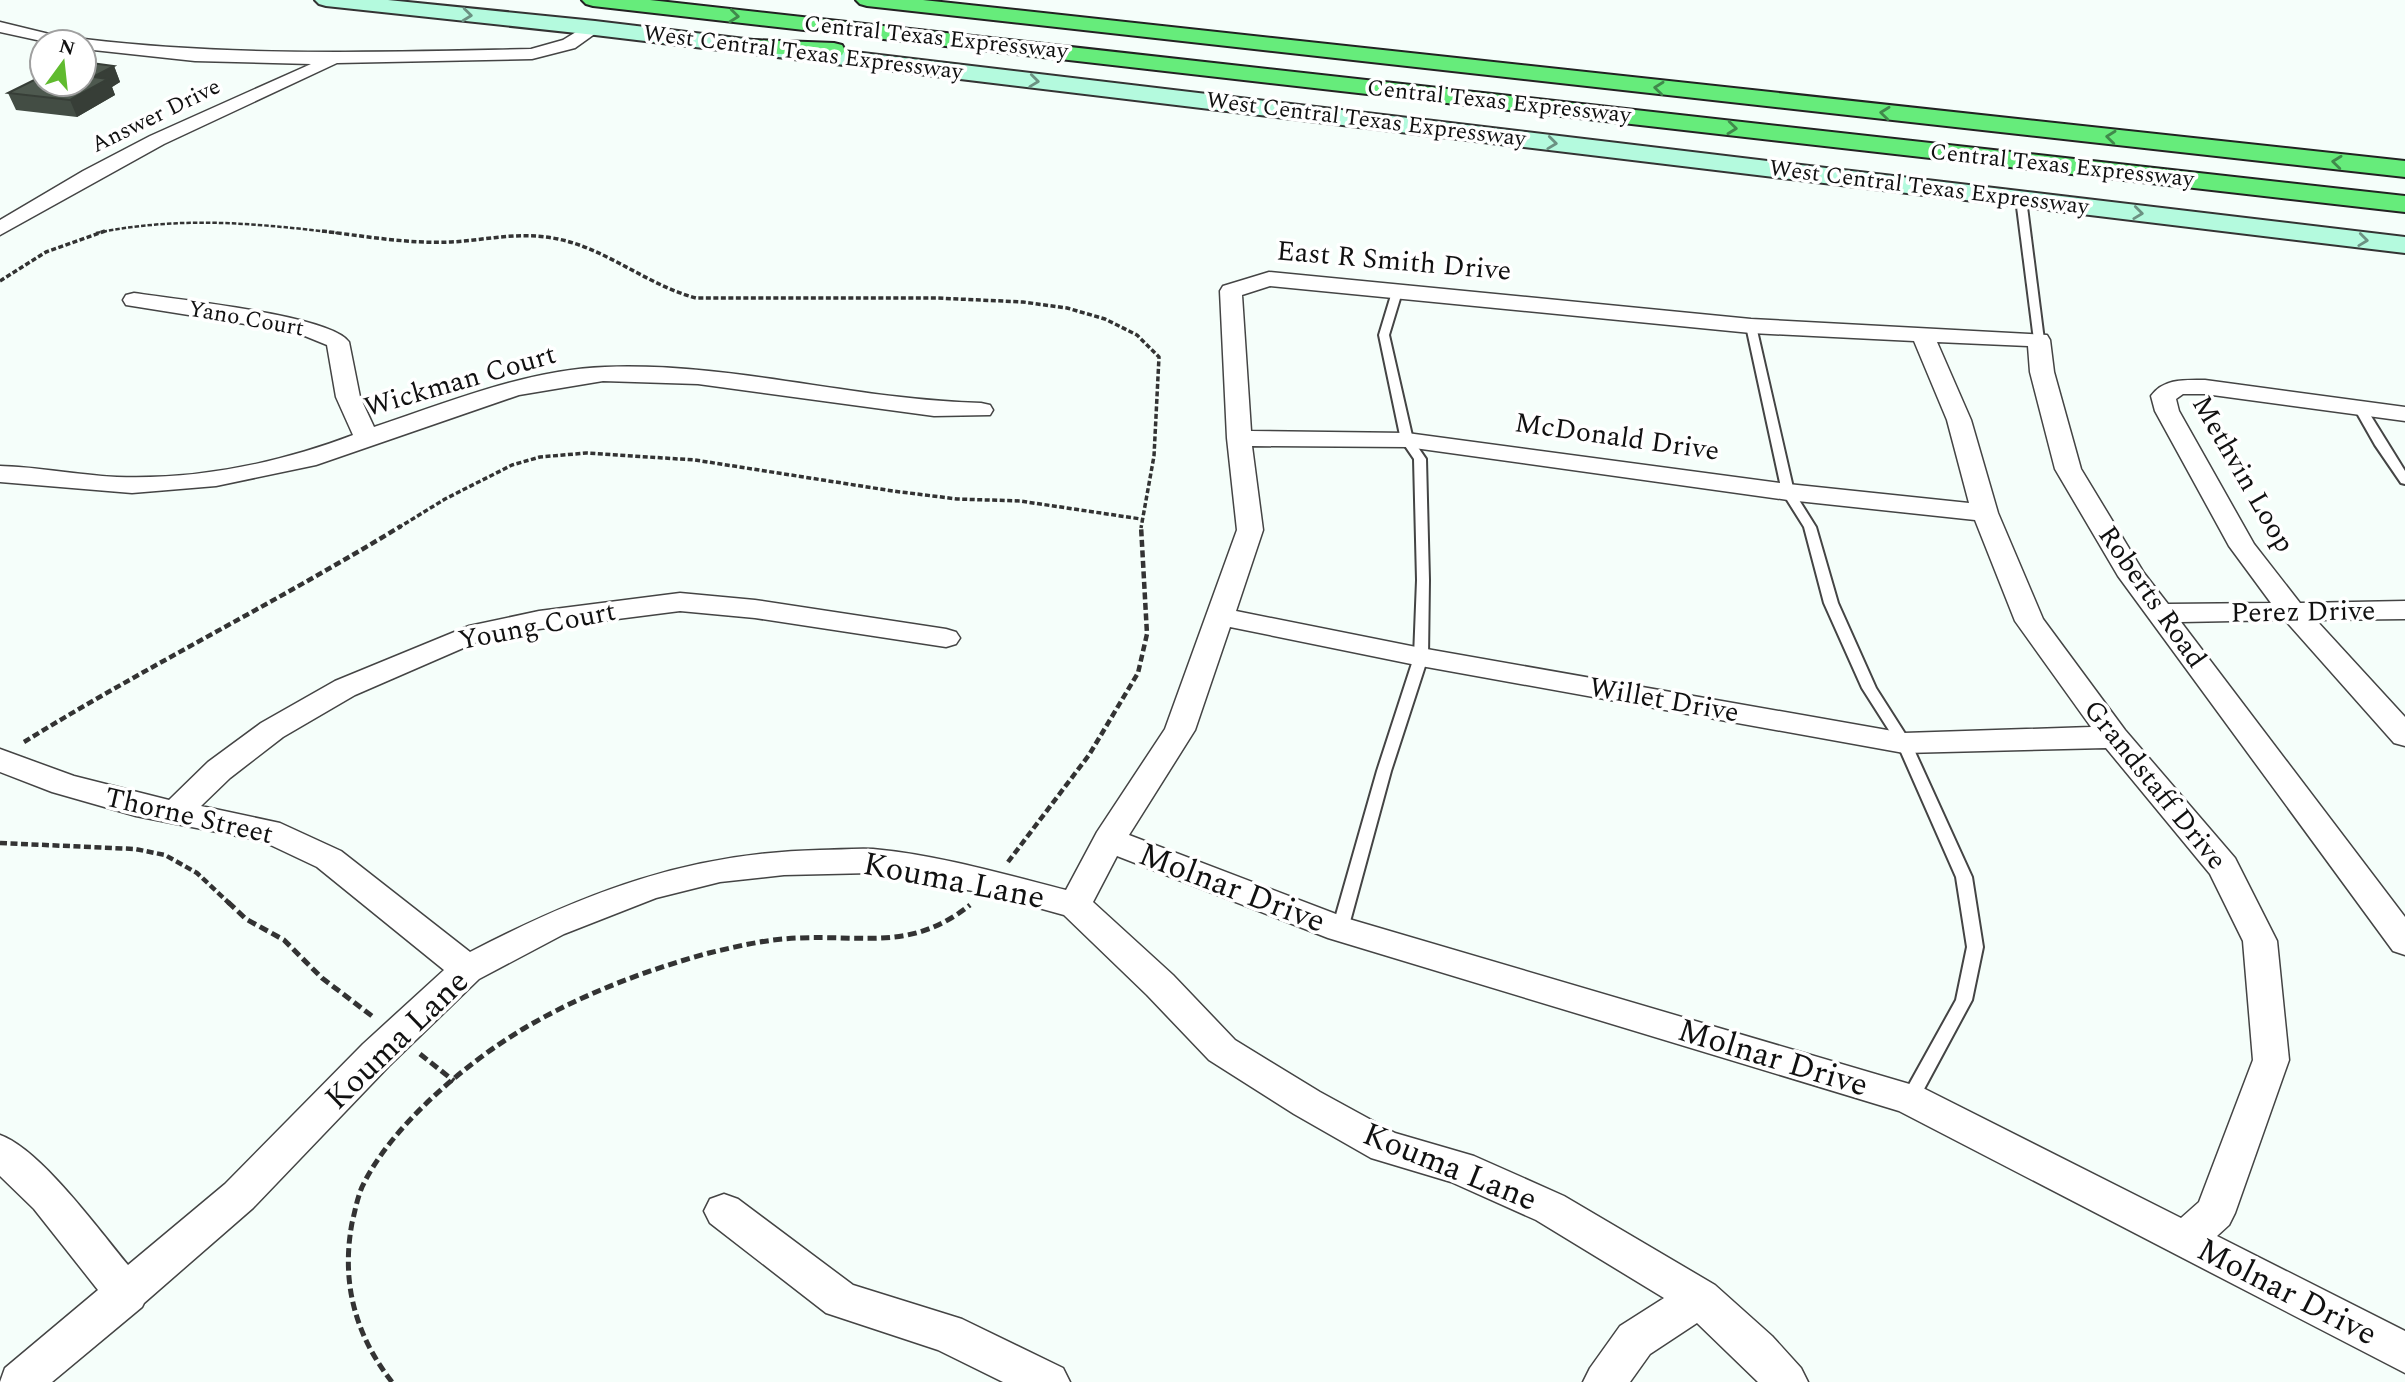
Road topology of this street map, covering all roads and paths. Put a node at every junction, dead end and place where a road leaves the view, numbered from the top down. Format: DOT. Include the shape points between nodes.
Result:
graph roads {
  1 [pos="327,0"];
  2 [pos="593,0"];
  3 [pos="867,0"];
  4 [pos="937,0"];
  5 [pos="0,27"];
  6 [pos="595,28"];
  7 [pos="28,33"];
  8 [pos="1197,38"];
  9 [pos="98,45"];
  10 [pos="752,47"];
  11 [pos="339,57"];
  12 [pos="1494,102"];
  13 [pos="2405,169"];
  14 [pos="2176,178"];
  15 [pos="2021,199"];
  16 [pos="2405,204"];
  17 [pos="2405,214"];
  18 [pos="0,229"];
  19 [pos="2405,245"];
  20 [pos="0,281"];
  21 [pos="1397,292"];
  22 [pos="134,300"];
  23 [pos="1751,326"];
  24 [pos="1923,335"];
  25 [pos="2039,340"];
  26 [pos="2360,408"];
  27 [pos="981,410"];
  28 [pos="2405,414"];
  29 [pos="367,438"];
  30 [pos="1239,438"];
  31 [pos="1407,440"];
  32 [pos="0,474"];
  33 [pos="2405,480"];
  34 [pos="1788,492"];
  35 [pos="1985,513"];
  36 [pos="1141,519"];
  37 [pos="2405,610"];
  38 [pos="2293,612"];
  39 [pos="2160,613"];
  40 [pos="1218,616"];
  41 [pos="946,638"];
  42 [pos="1420,657"];
  43 [pos="2405,736"];
  44 [pos="2114,737"];
  45 [pos="1904,743"];
  46 [pos="10,752"];
  47 [pos="176,812"];
  48 [pos="1109,840"];
  49 [pos="0,843"];
  50 [pos="992,883"];
  51 [pos="1075,905"];
  52 [pos="2393,907"];
  53 [pos="1340,929"];
  54 [pos="2405,942"];
  55 [pos="467,969"];
  56 [pos="397,1035"];
  57 [pos="454,1082"];
  58 [pos="1910,1100"];
  59 [pos="0,1151"];
  60 [pos="724,1211"];
  61 [pos="2186,1240"];
  62 [pos="127,1294"];
  63 [pos="1700,1298"];
  64 [pos="2405,1353"];
  65 [pos="20,1382"];
  66 [pos="392,1382"];
  67 [pos="1048,1382"];
  68 [pos="1605,1382"];
  69 [pos="1786,1382"];
  1 -- 6 [label="main road, West Central Texas Expressway, one-way"];
  2 -- 12 [label="highway, Central Texas Expressway, one-way"];
  3 -- 8 [label="highway, Central Texas Expressway"];
  4 -- 8 [label="highway"];
  5 -- 7 [label="street"];
  6 -- 10 [label="main road, West Central Texas Expressway"];
  6 -- 11 [label="street" via="569,44 532,54"];
  13 -- 8 [label="highway, Central Texas Expressway, one-way"];
  9 -- 11 [label="street" via="170,53"];
  10 -- 12 [label="highway" via="1127,69 1381,97"];
  10 -- 15 [label="main road, West Central Texas Expressway, one-way"];
  11 -- 18 [label="street, Answer Drive" via="132,153"];
  12 -- 14 [label="highway, Central Texas Expressway, one-way"];
  14 -- 16 [label="highway, Central Texas Expressway"];
  14 -- 17 [label="highway" via="2318,204"];
  15 -- 19 [label="main road, West Central Texas Expressway, one-way"];
  15 -- 25 [label="lane, Roberts Road"];
  20 -- 36 [label="path" via="50,249 125,225 191,219 450,242 542,236 571,243 674,294 696,298 994,299 1052,305 1122,327 1151,345 1159,357 1154,456"];
  21 -- 23 [label="street, East R Smith Drive"];
  21 -- 30 [label="street, East R Smith Drive" via="1269,279 1231,291"];
  21 -- 31 [label="lane" via="1384,335"];
  22 -- 29 [label="street, Yano Court" via="299,326 338,342 348,397"];
  23 -- 24 [label="street, East R Smith Drive"];
  23 -- 34 [label="lane"];
  24 -- 25 [label="street, East R Smith Drive"];
  24 -- 35 [label="street, Grandstaff Drive" via="1958,420"];
  25 -- 39 [label="street, Roberts Road" via="2042,372 2068,469 2132,576"];
  26 -- 28 [label="street, Methvin Loop"];
  26 -- 33 [label="lane"];
  26 -- 38 [label="street, Methvin Loop" via="2205,387 2178,387 2163,396 2242,547"];
  27 -- 29 [label="street, Wickman Court" via="870,403 672,374 602,374 538,384"];
  29 -- 32 [label="street, Wickman Court" via="302,461 195,482 131,485"];
  30 -- 31 [label="street, McDonald Drive"];
  30 -- 40 [label="street, East R Smith Drive" via="1250,530"];
  31 -- 34 [label="street, McDonald Drive"];
  31 -- 42 [label="lane" via="1420,459"];
  34 -- 35 [label="street, McDonald Drive"];
  34 -- 45 [label="lane" via="1810,527 1831,603 1869,688"];
  35 -- 44 [label="street, Grandstaff Drive" via="2029,621"];
  36 -- 46 [label="path" via="893,491 695,460 586,453 540,457 512,465 445,499 342,562 107,691"];
  36 -- 50 [label="path" via="1146,634 1138,673 1089,755"];
  37 -- 38 [label="street, Perez Drive"];
  38 -- 39 [label="street, Perez Drive"];
  38 -- 43 [label="street, Methvin Loop"];
  39 -- 52 [label="street, Roberts Road"];
  40 -- 42 [label="street, Willet Drive"];
  40 -- 48 [label="street, East R Smith Drive" via="1180,730"];
  41 -- 47 [label="street, Young Court" via="680,602 539,620 468,635 345,688 272,730 219,770"];
  42 -- 45 [label="street, Willet Drive"];
  42 -- 53 [label="lane"];
  44 -- 45 [label="street, Willet Drive"];
  44 -- 61 [label="street, Grandstaff Drive" via="2223,867 2260,942 2271,1060 2215,1213"];
  45 -- 58 [label="lane" via="1964,877 1975,947 1964,1000"];
  46 -- 47 [label="street, Thorne Street" via="62,784"];
  47 -- 55 [label="street, Thorne Street" via="269,831 329,859"];
  48 -- 51 [label="street, East R Smith Drive"];
  48 -- 53 [label="street, Molnar Drive"];
  49 -- 56 [label="path" via="135,849 165,855 197,873 246,919 284,940 322,978"];
  50 -- 51 [label="street, Kouma Lane"];
  50 -- 55 [label="street, Kouma Lane" via="872,861 720,870 649,887 552,925"];
  50 -- 57 [label="path" via="965,911 939,928 910,936 778,939 730,947 640,976 523,1029"];
  51 -- 63 [label="street, Kouma Lane" via="1222,1050 1385,1146 1460,1168 1550,1208"];
  52 -- 54 [label="street, Roberts Road"];
  53 -- 58 [label="street, Molnar Drive"];
  55 -- 56 [label="street, Kouma Lane"];
  56 -- 57 [label="path"];
  56 -- 62 [label="street, Kouma Lane" via="239,1196"];
  57 -- 66 [label="path" via="394,1139 361,1188 350,1231 347,1282 356,1325"];
  58 -- 61 [label="street, Molnar Drive"];
  59 -- 62 [label="street" via="48,1197"];
  60 -- 67 [label="street" via="841,1300 947,1333"];
  61 -- 64 [label="street, Molnar Drive"];
  62 -- 65 [label="street, Kouma Lane"];
  63 -- 68 [label="street" via="1635,1340"];
  63 -- 69 [label="street, Kouma Lane"];
}
